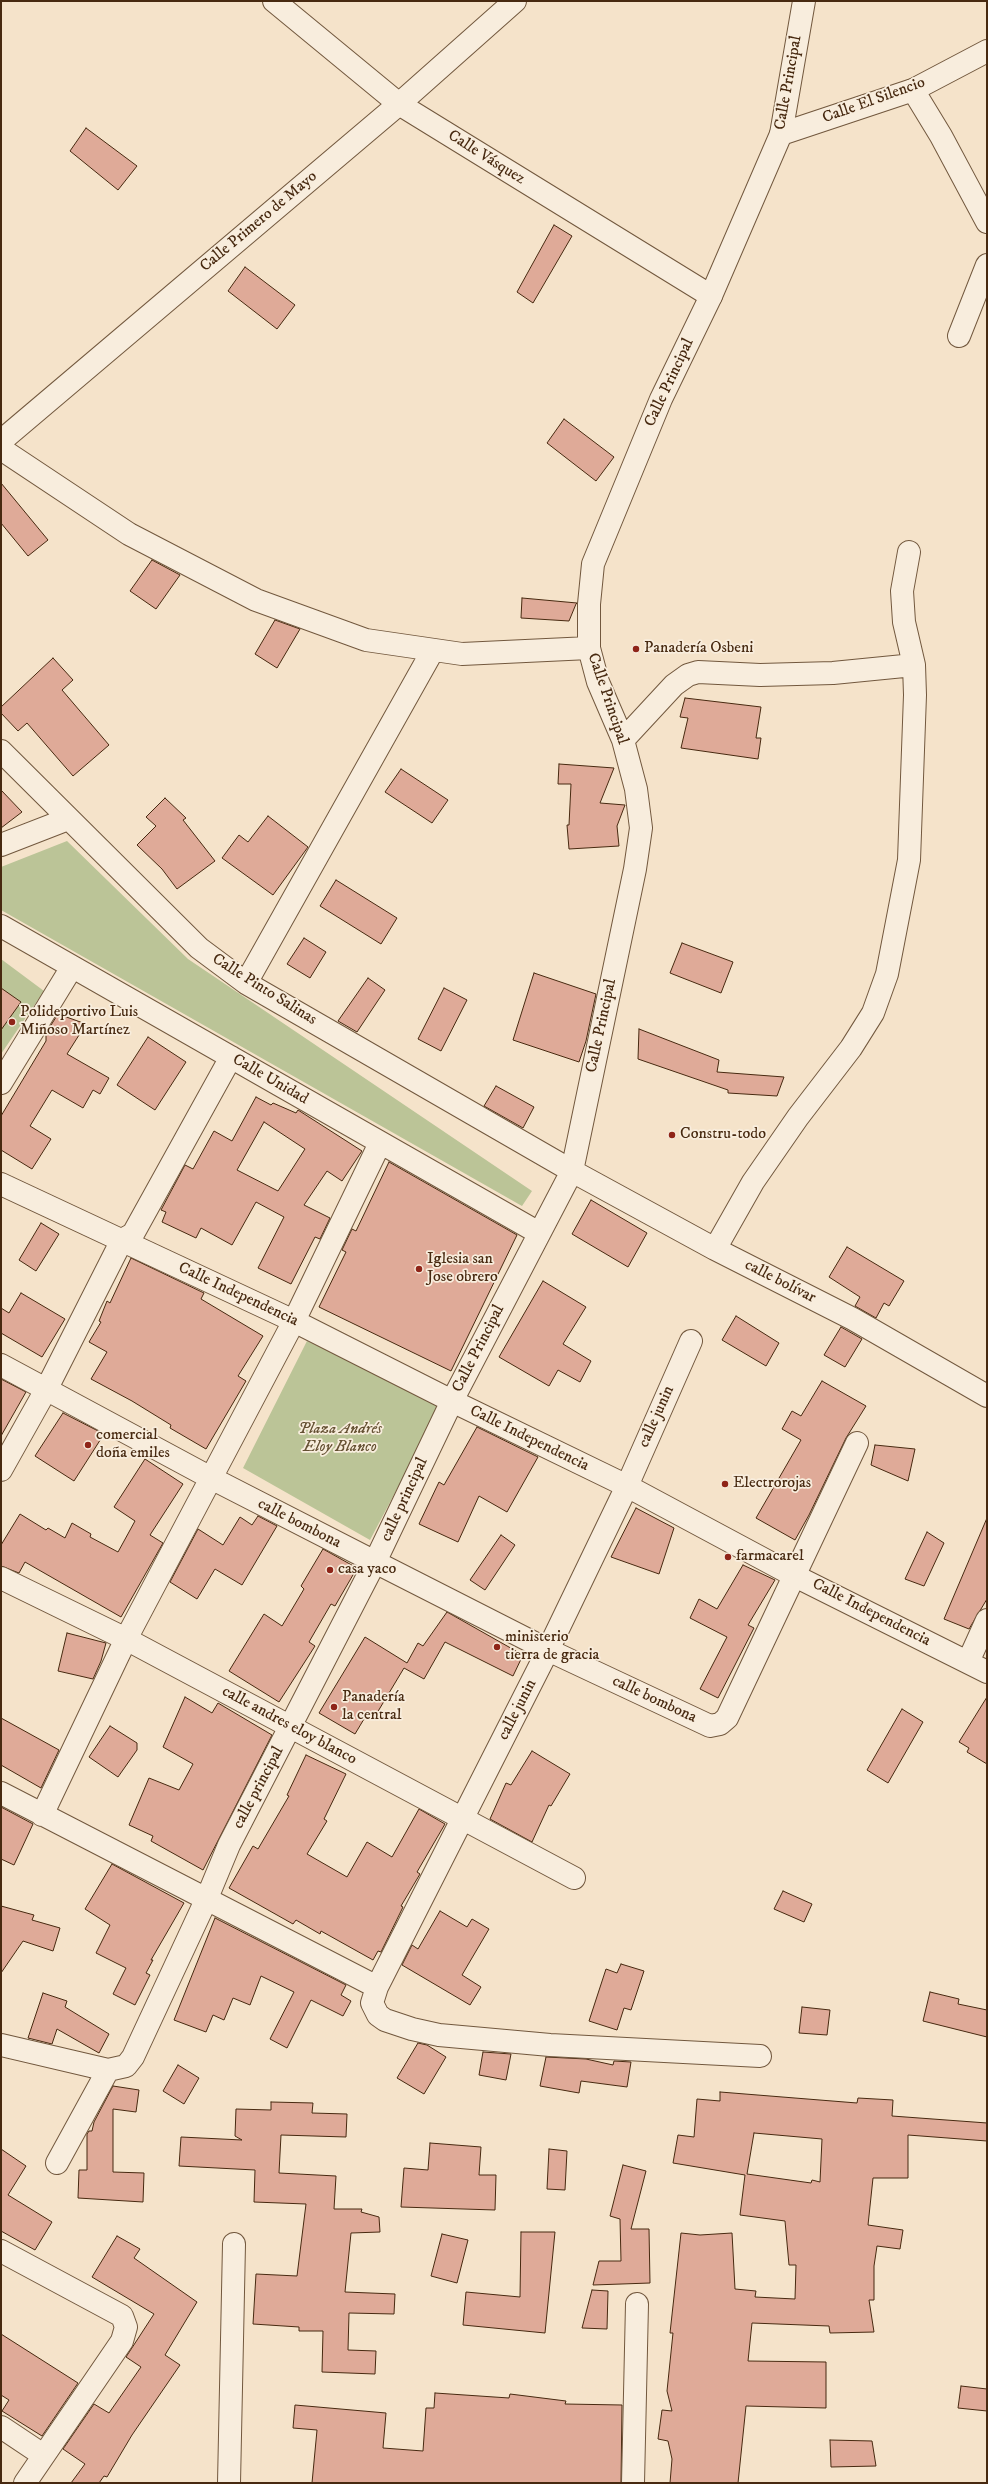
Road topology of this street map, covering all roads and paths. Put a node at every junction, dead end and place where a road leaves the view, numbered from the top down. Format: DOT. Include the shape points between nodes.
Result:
graph roads {
  1 [pos="274,1"];
  2 [pos="515,1"];
  3 [pos="804,1"];
  4 [pos="987,51"];
  5 [pos="913,90"];
  6 [pos="399,104"];
  7 [pos="781,134"];
  8 [pos="984,217"];
  9 [pos="987,266"];
  10 [pos="711,296"];
  11 [pos="959,336"];
  12 [pos="1,441"];
  13 [pos="1,448"];
  14 [pos="909,552"];
  15 [pos="589,648"];
  16 [pos="433,650"];
  17 [pos="914,665"];
  18 [pos="622,740"];
  19 [pos="1,751"];
  20 [pos="68,819"];
  21 [pos="1,845"];
  22 [pos="1,926"];
  23 [pos="72,967"];
  24 [pos="246,983"];
  25 [pos="231,1057"];
  26 [pos="1,1083"];
  27 [pos="380,1143"];
  28 [pos="572,1170"];
  29 [pos="1,1184"];
  30 [pos="539,1233"];
  31 [pos="122,1240"];
  32 [pos="715,1249"];
  33 [pos="294,1321"];
  34 [pos="691,1342"];
  35 [pos="1,1365"];
  36 [pos="47,1388"];
  37 [pos="987,1396"];
  38 [pos="452,1401"];
  39 [pos="857,1443"];
  40 [pos="1,1470"];
  41 [pos="211,1478"];
  42 [pos="627,1486"];
  43 [pos="376,1562"];
  44 [pos="794,1574"];
  45 [pos="1,1578"];
  46 [pos="987,1620"];
  47 [pos="126,1639"];
  48 [pos="548,1650"];
  49 [pos="968,1662"];
  50 [pos="987,1672"];
  51 [pos="291,1727"];
  52 [pos="1,1793"];
  53 [pos="42,1815"];
  54 [pos="464,1819"];
  55 [pos="574,1878"];
  56 [pos="207,1898"];
  57 [pos="377,1987"];
  58 [pos="1,2045"];
  59 [pos="760,2056"];
  60 [pos="108,2070"];
  61 [pos="57,2163"];
  62 [pos="234,2244"];
  63 [pos="1,2252"];
  64 [pos="637,2304"];
  65 [pos="1,2427"];
  66 [pos="43,2454"];
  67 [pos="25,2483"];
  68 [pos="229,2483"];
  69 [pos="633,2483"];
  1 -- 6 [label="street, Calle Vásquez"];
  2 -- 6 [label="street, Calle Primero de Mayo"];
  3 -- 7 [label="street, Calle Principal"];
  4 -- 5 [label="street, Calle El Silencio"];
  5 -- 7 [label="street, Calle El Silencio"];
  5 -- 8 [label="street"];
  6 -- 10 [label="street, Calle Vásquez"];
  6 -- 12 [label="street, Calle Primero de Mayo"];
  7 -- 10 [label="street, Calle Principal"];
  9 -- 11 [label="street"];
  10 -- 15 [label="street, Calle Principal" via="660,399 593,564 589,604"];
  13 -- 16 [label="street" via="129,534 256,600 366,640"];
  14 -- 17 [label="street" via="902,591 904,622"];
  15 -- 16 [label="street" via="462,654"];
  15 -- 18 [label="street, Calle Principal" via="598,682"];
  16 -- 24 [label="street"];
  17 -- 18 [label="street" via="833,673 760,675 698,672 674,684"];
  17 -- 32 [label="street" via="909,860 887,974 873,1013 851,1048 798,1117 753,1182"];
  18 -- 28 [label="street, Calle Principal" via="636,790 641,828 635,869"];
  19 -- 20 [label="street, Calle Pinto Salinas"];
  20 -- 21 [label="street"];
  20 -- 24 [label="street, Calle Pinto Salinas" via="199,948"];
  22 -- 23 [label="street, Calle Unidad"];
  23 -- 25 [label="street, Calle Unidad"];
  23 -- 26 [label="street"];
  24 -- 28 [label="street, Calle Pinto Salinas"];
  25 -- 27 [label="street, Calle Unidad"];
  25 -- 31 [label="street" via="133,1234"];
  27 -- 30 [label="street, Calle Unidad"];
  27 -- 33 [label="street"];
  28 -- 30 [label="street, Calle Principal"];
  28 -- 32 [label="street, calle bolívar"];
  29 -- 31 [label="street, Calle Independencia"];
  30 -- 38 [label="street, Calle Principal"];
  31 -- 33 [label="street, Calle Independencia"];
  31 -- 36 [label="street"];
  32 -- 37 [label="street, calle bolívar" via="853,1319"];
  33 -- 38 [label="street, Calle Independencia"];
  33 -- 41 [label="street"];
  34 -- 42 [label="street, calle junin"];
  35 -- 36 [label="street, calle bombona"];
  36 -- 40 [label="street"];
  36 -- 41 [label="street, calle bombona"];
  38 -- 42 [label="street, Calle Independencia"];
  38 -- 43 [label="street, calle principal"];
  39 -- 44 [label="street"];
  41 -- 43 [label="street, calle bombona"];
  41 -- 47 [label="street"];
  42 -- 44 [label="street, Calle Independencia"];
  42 -- 48 [label="street, calle junin"];
  43 -- 48 [label="street, calle bombona"];
  43 -- 51 [label="street, calle principal"];
  44 -- 48 [label="street, calle bombona" via="727,1718 720,1724 710,1726"];
  44 -- 49 [label="street, Calle Independencia"];
  45 -- 47 [label="street, calle andres eloy blanco"];
  46 -- 49 [label="street"];
  47 -- 51 [label="street, calle andres eloy blanco"];
  47 -- 53 [label="street"];
  48 -- 54 [label="street, calle junin"];
  49 -- 50 [label="street, Calle Independencia"];
  51 -- 54 [label="street, calle andres eloy blanco"];
  51 -- 56 [label="street, calle principal" via="229,1844"];
  52 -- 53 [label="street"];
  53 -- 56 [label="street"];
  54 -- 55 [label="street, calle andres eloy blanco"];
  54 -- 57 [label="street, calle junin"];
  56 -- 57 [label="street"];
  56 -- 60 [label="street, calle principal" via="133,2057 126,2066"];
  57 -- 59 [label="street, calle junin" via="372,2003 378,2015 395,2024 439,2035 550,2045"];
  58 -- 60 [label="street"];
  60 -- 61 [label="street"];
  62 -- 68 [label="street"];
  63 -- 66 [label="street" via="122,2316 126,2327 122,2341"];
  64 -- 69 [label="street"];
  65 -- 66 [label="street"];
  66 -- 67 [label="street"];
}
